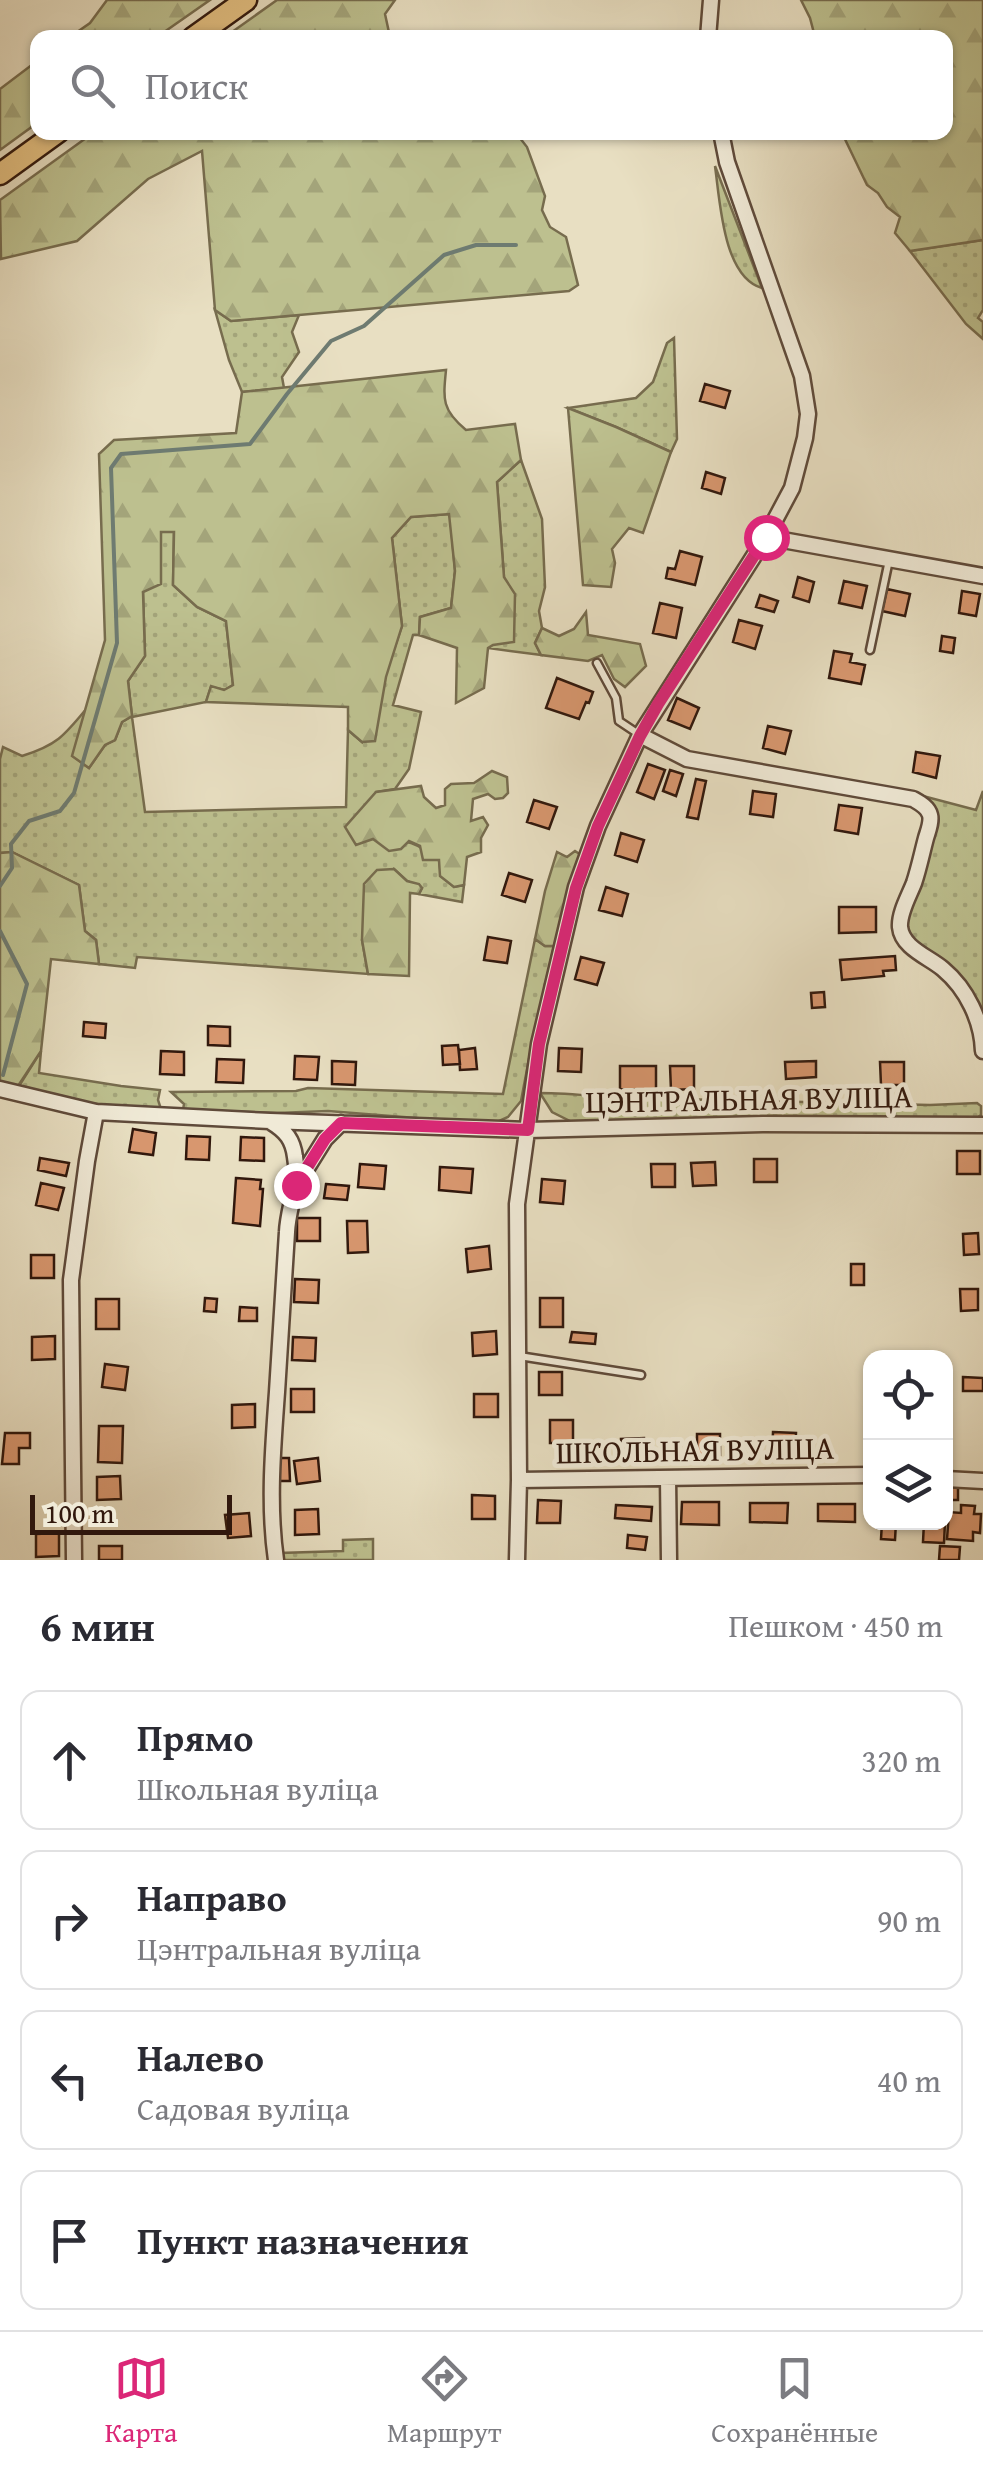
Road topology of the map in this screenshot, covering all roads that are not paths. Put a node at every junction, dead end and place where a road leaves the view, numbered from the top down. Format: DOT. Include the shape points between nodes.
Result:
graph roads {
  1 [pos="246,0"];
  2 [pos="711,0"];
  3 [pos="203,30"];
  4 [pos="709,30"];
  5 [pos="47,140"];
  6 [pos="722,140"];
  7 [pos="0,174"];
  8 [pos="766,537"];
  9 [pos="889,560"];
  10 [pos="983,576"];
  11 [pos="870,650"];
  12 [pos="597,662"];
  13 [pos="640,736"];
  14 [pos="983,1052"];
  15 [pos="0,1089"];
  16 [pos="96,1112"];
  17 [pos="270,1121"];
  18 [pos="341,1123"];
  19 [pos="983,1125"];
  20 [pos="528,1130"];
  21 [pos="296,1185"];
  22 [pos="517,1356"];
  23 [pos="640,1374"];
  24 [pos="863,1475"];
  25 [pos="668,1478"];
  26 [pos="953,1479"];
  27 [pos="519,1480"];
  28 [pos="983,1481"];
  29 [pos="74,1560"];
  30 [pos="276,1560"];
  31 [pos="517,1560"];
  32 [pos="668,1560"];
  1 -- 3 [label="main road"];
  2 -- 4 [label="street"];
  5 -- 7 [label="main road"];
  6 -- 8 [label="street, ШКОЛЬНАЯ ВУЛІЦА" via="802,376 808,414 792,488"];
  8 -- 9 [label="street"];
  8 -- 13 [label="street, ШКОЛЬНАЯ ВУЛІЦА"];
  9 -- 10 [label="street"];
  9 -- 11 [label="lane"];
  12 -- 13 [label="lane" via="620,721"];
  13 -- 14 [label="street" via="687,759 923,804 930,825 899,922 902,936 956,984 977,1016"];
  13 -- 20 [label="street, ШКОЛЬНАЯ ВУЛІЦА" via="576,888 539,1044"];
  15 -- 16 [label="street, ЦЭНТРАЛЬНАЯ ВУЛІЦА"];
  16 -- 17 [label="street, ЦЭНТРАЛЬНАЯ ВУЛІЦА"];
  16 -- 29 [label="street" via="71,1280"];
  17 -- 18 [label="street, ЦЭНТРАЛЬНАЯ ВУЛІЦА"];
  17 -- 21 [label="street" via="292,1144"];
  18 -- 20 [label="street, ЦЭНТРАЛЬНАЯ ВУЛІЦА"];
  18 -- 21 [label="street"];
  19 -- 20 [label="street, ЦЭНТРАЛЬНАЯ ВУЛІЦА"];
  20 -- 22 [label="street, ШКОЛЬНАЯ ВУЛІЦА" via="517,1204"];
  21 -- 30 [label="street" via="287,1222 273,1439"];
  22 -- 23 [label="lane"];
  22 -- 27 [label="street, ШКОЛЬНАЯ ВУЛІЦА"];
  24 -- 25 [label="street, ШКОЛЬНАЯ ВУЛІЦА"];
  25 -- 27 [label="street, ШКОЛЬНАЯ ВУЛІЦА"];
  25 -- 32 [label="street"];
  26 -- 28 [label="street"];
  27 -- 31 [label="street, ШКОЛЬНАЯ ВУЛІЦА"];
}
